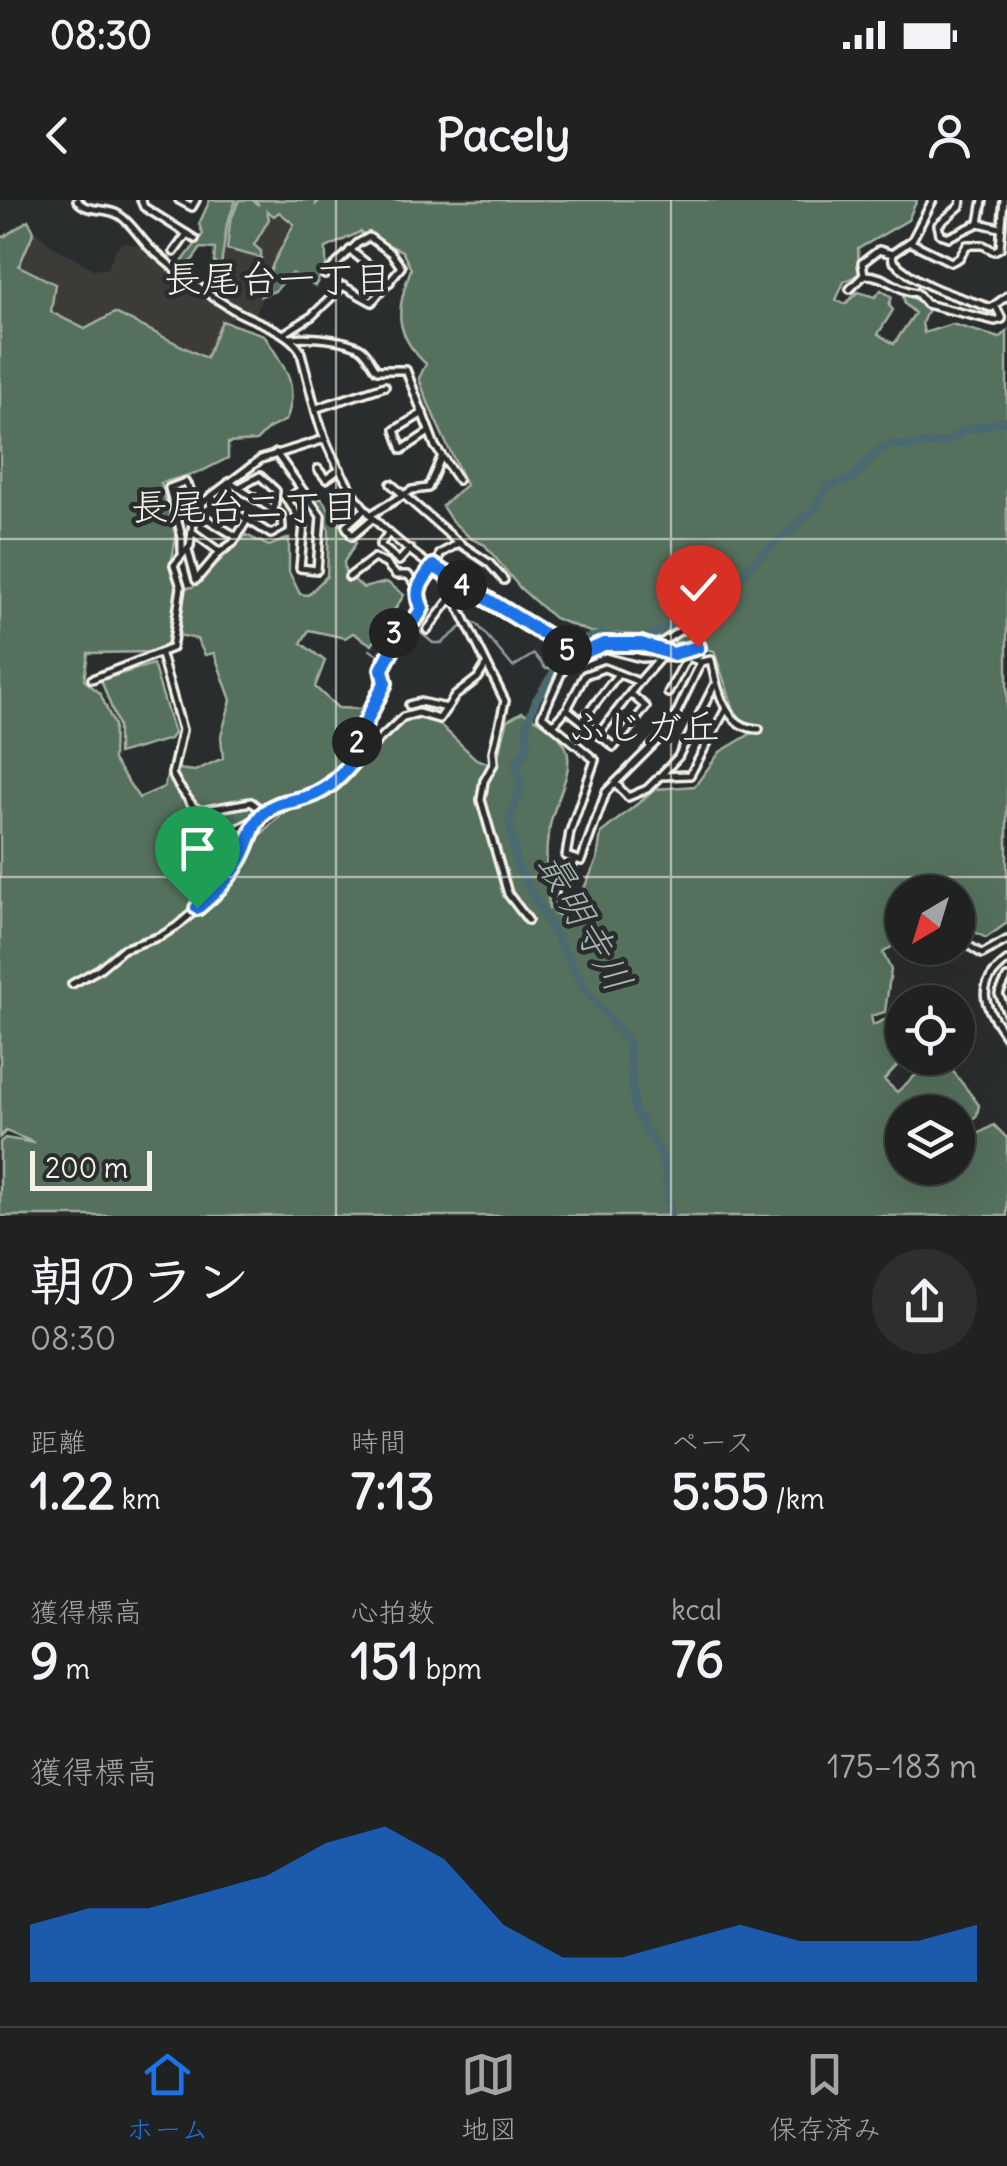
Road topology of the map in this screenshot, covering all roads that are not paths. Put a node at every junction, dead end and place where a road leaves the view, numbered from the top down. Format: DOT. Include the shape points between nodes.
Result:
graph roads {
  1 [pos="77,200"];
  2 [pos="142,200"];
  3 [pos="180,200"];
  4 [pos="196,200"];
  5 [pos="933,200"];
  6 [pos="961,200"];
  7 [pos="983,200"];
  8 [pos="1004,200"];
  9 [pos="978,222"];
  10 [pos="1000,228"];
  11 [pos="187,234"];
  12 [pos="195,239"];
  13 [pos="910,242"];
  14 [pos="350,250"];
  15 [pos="174,252"];
  16 [pos="892,254"];
  17 [pos="325,275"];
  18 [pos="864,275"];
  19 [pos="390,282"];
  20 [pos="850,290"];
  21 [pos="941,292"];
  22 [pos="1007,296"];
  23 [pos="936,305"];
  24 [pos="994,305"];
  25 [pos="284,334"];
  26 [pos="292,338"];
  27 [pos="386,386"];
  28 [pos="317,408"];
  29 [pos="423,413"];
  30 [pos="429,432"];
  31 [pos="325,439"];
  32 [pos="276,453"];
  33 [pos="441,458"];
  34 [pos="318,469"];
  35 [pos="340,469"];
  36 [pos="458,480"];
  37 [pos="229,482"];
  38 [pos="391,484"];
  39 [pos="238,488"];
  40 [pos="301,489"];
  41 [pos="403,495"];
  42 [pos="210,497"];
  43 [pos="198,509"];
  44 [pos="274,511"];
  45 [pos="370,514"];
  46 [pos="247,520"];
  47 [pos="192,532"];
  48 [pos="390,532"];
  49 [pos="237,537"];
  50 [pos="458,543"];
  51 [pos="410,548"];
  52 [pos="185,552"];
  53 [pos="220,552"];
  54 [pos="437,569"];
  55 [pos="349,577"];
  56 [pos="504,580"];
  57 [pos="418,588"];
  58 [pos="453,596"];
  59 [pos="690,624"];
  60 [pos="426,630"];
  61 [pos="600,647"];
  62 [pos="654,648"];
  63 [pos="571,651"];
  64 [pos="161,655"];
  65 [pos="662,656"];
  66 [pos="687,656"];
  67 [pos="701,662"];
  68 [pos="486,665"];
  69 [pos="618,674"];
  70 [pos="478,678"];
  71 [pos="92,679"];
  72 [pos="494,680"];
  73 [pos="639,682"];
  74 [pos="716,684"];
  75 [pos="668,692"];
  76 [pos="631,694"];
  77 [pos="409,705"];
  78 [pos="447,708"];
  79 [pos="567,709"];
  80 [pos="726,709"];
  81 [pos="582,722"];
  82 [pos="553,725"];
  83 [pos="759,729"];
  84 [pos="598,735"];
  85 [pos="352,763"];
  86 [pos="660,776"];
  87 [pos="616,783"];
  88 [pos="232,832"];
  89 [pos="574,859"];
  90 [pos="558,910"];
  91 [pos="528,920"];
  92 [pos="1007,940"];
  93 [pos="975,949"];
  94 [pos="1007,961"];
  95 [pos="1007,978"];
  96 [pos="72,984"];
  97 [pos="1007,1014"];
  98 [pos="996,1022"];
  99 [pos="1007,1038"];
  1 -- 25 [label="street" via="86,209 121,216 204,290"];
  2 -- 11 [label="street"];
  3 -- 4 [label="street" via="192,207"];
  5 -- 13 [label="street"];
  6 -- 9 [label="street" via="938,225 940,234 949,237"];
  7 -- 9 [label="street"];
  8 -- 10 [label="street"];
  9 -- 10 [label="street"];
  10 -- 13 [label="street" via="1000,248 967,245 951,262"];
  11 -- 12 [label="street"];
  11 -- 15 [label="street"];
  13 -- 16 [label="street"];
  14 -- 17 [label="street"];
  14 -- 19 [label="street"];
  14 -- 19 [label="street" via="369,238 391,253 401,267"];
  16 -- 18 [label="street" via="879,250 865,258"];
  16 -- 21 [label="street" via="900,269"];
  18 -- 20 [label="street"];
  18 -- 23 [label="street" via="877,274"];
  19 -- 25 [label="street" via="372,302 343,286"];
  21 -- 23 [label="street"];
  21 -- 24 [label="street"];
  22 -- 24 [label="street"];
  23 -- 24 [label="street" via="995,322 1002,319"];
  25 -- 26 [label="street"];
  26 -- 28 [label="street"];
  26 -- 29 [label="street" via="351,345 377,370 406,370"];
  27 -- 28 [label="street"];
  28 -- 31 [label="street"];
  29 -- 30 [label="street"];
  29 -- 30 [label="street" via="395,430 402,450"];
  30 -- 33 [label="street"];
  31 -- 32 [label="street"];
  31 -- 35 [label="street"];
  32 -- 37 [label="street"];
  32 -- 40 [label="street"];
  33 -- 36 [label="street"];
  33 -- 41 [label="street" via="432,484"];
  34 -- 35 [label="street" via="326,479"];
  35 -- 45 [label="street"];
  37 -- 39 [label="street"];
  37 -- 42 [label="street"];
  38 -- 41 [label="street"];
  39 -- 44 [label="street"];
  39 -- 44 [label="street" via="260,476 276,491"];
  40 -- 40 [label="street" via="320,516 317,570 300,568 304,524 287,500"];
  41 -- 45 [label="street"];
  41 -- 50 [label="street"];
  42 -- 43 [label="street"];
  42 -- 46 [label="street"];
  43 -- 47 [label="street"];
  43 -- 49 [label="street"];
  43 -- 52 [label="street" via="185,482 169,488"];
  44 -- 46 [label="street" via="284,522 271,534"];
  45 -- 45 [label="street" via="352,536 346,526"];
  45 -- 48 [label="street"];
  46 -- 49 [label="street"];
  47 -- 52 [label="street"];
  47 -- 53 [label="street"];
  48 -- 51 [label="street"];
  48 -- 51 [label="street" via="380,545 399,561"];
  49 -- 53 [label="street"];
  50 -- 54 [label="street" via="438,557"];
  50 -- 56 [label="street"];
  51 -- 54 [label="street"];
  52 -- 53 [label="street" via="196,580"];
  52 -- 64 [label="street" via="174,565 180,587 172,648"];
  54 -- 57 [label="street"];
  54 -- 58 [label="street"];
  54 -- 63 [label="street"];
  55 -- 57 [label="street" via="374,558 396,575 408,575"];
  57 -- 85 [label="street" via="422,610 414,624 388,640 393,648 382,669 385,683 350,754"];
  58 -- 60 [label="street"];
  58 -- 68 [label="street"];
  59 -- 62 [label="street"];
  61 -- 62 [label="street"];
  61 -- 63 [label="street"];
  61 -- 65 [label="street"];
  62 -- 66 [label="street" via="673,654 698,647 699,656"];
  63 -- 82 [label="street" via="542,716"];
  64 -- 71 [label="street"];
  64 -- 88 [label="street" via="182,730 172,774 178,785 201,810 251,802 261,810"];
  65 -- 66 [label="street"];
  65 -- 73 [label="street"];
  66 -- 67 [label="street"];
  66 -- 75 [label="street"];
  67 -- 74 [label="street" via="711,660"];
  67 -- 87 [label="street" via="668,729"];
  68 -- 70 [label="street"];
  68 -- 72 [label="street"];
  69 -- 73 [label="street"];
  69 -- 79 [label="street" via="604,668 584,675"];
  69 -- 81 [label="street"];
  70 -- 72 [label="street"];
  70 -- 78 [label="street"];
  72 -- 91 [label="street" via="506,706 482,800 508,894"];
  73 -- 76 [label="street"];
  74 -- 80 [label="street"];
  74 -- 86 [label="street" via="678,757"];
  76 -- 84 [label="street"];
  76 -- 84 [label="street" via="646,708 614,748"];
  77 -- 78 [label="street"];
  78 -- 85 [label="street" via="440,719 403,718"];
  79 -- 81 [label="street"];
  79 -- 82 [label="street"];
  80 -- 83 [label="street" via="749,729"];
  80 -- 86 [label="street" via="690,775"];
  81 -- 84 [label="street"];
  82 -- 89 [label="street" via="595,760 570,832 566,856"];
  85 -- 96 [label="street" via="329,788 278,803 260,816 240,860 212,897 177,926 123,950"];
  86 -- 87 [label="street" via="628,797"];
  87 -- 89 [label="street" via="606,792 581,861"];
  89 -- 90 [label="street"];
  92 -- 93 [label="street" via="982,954"];
  94 -- 98 [label="street" via="985,987"];
  95 -- 97 [label="street" via="1000,994"];
  97 -- 98 [label="street"];
  98 -- 99 [label="street"];
}
